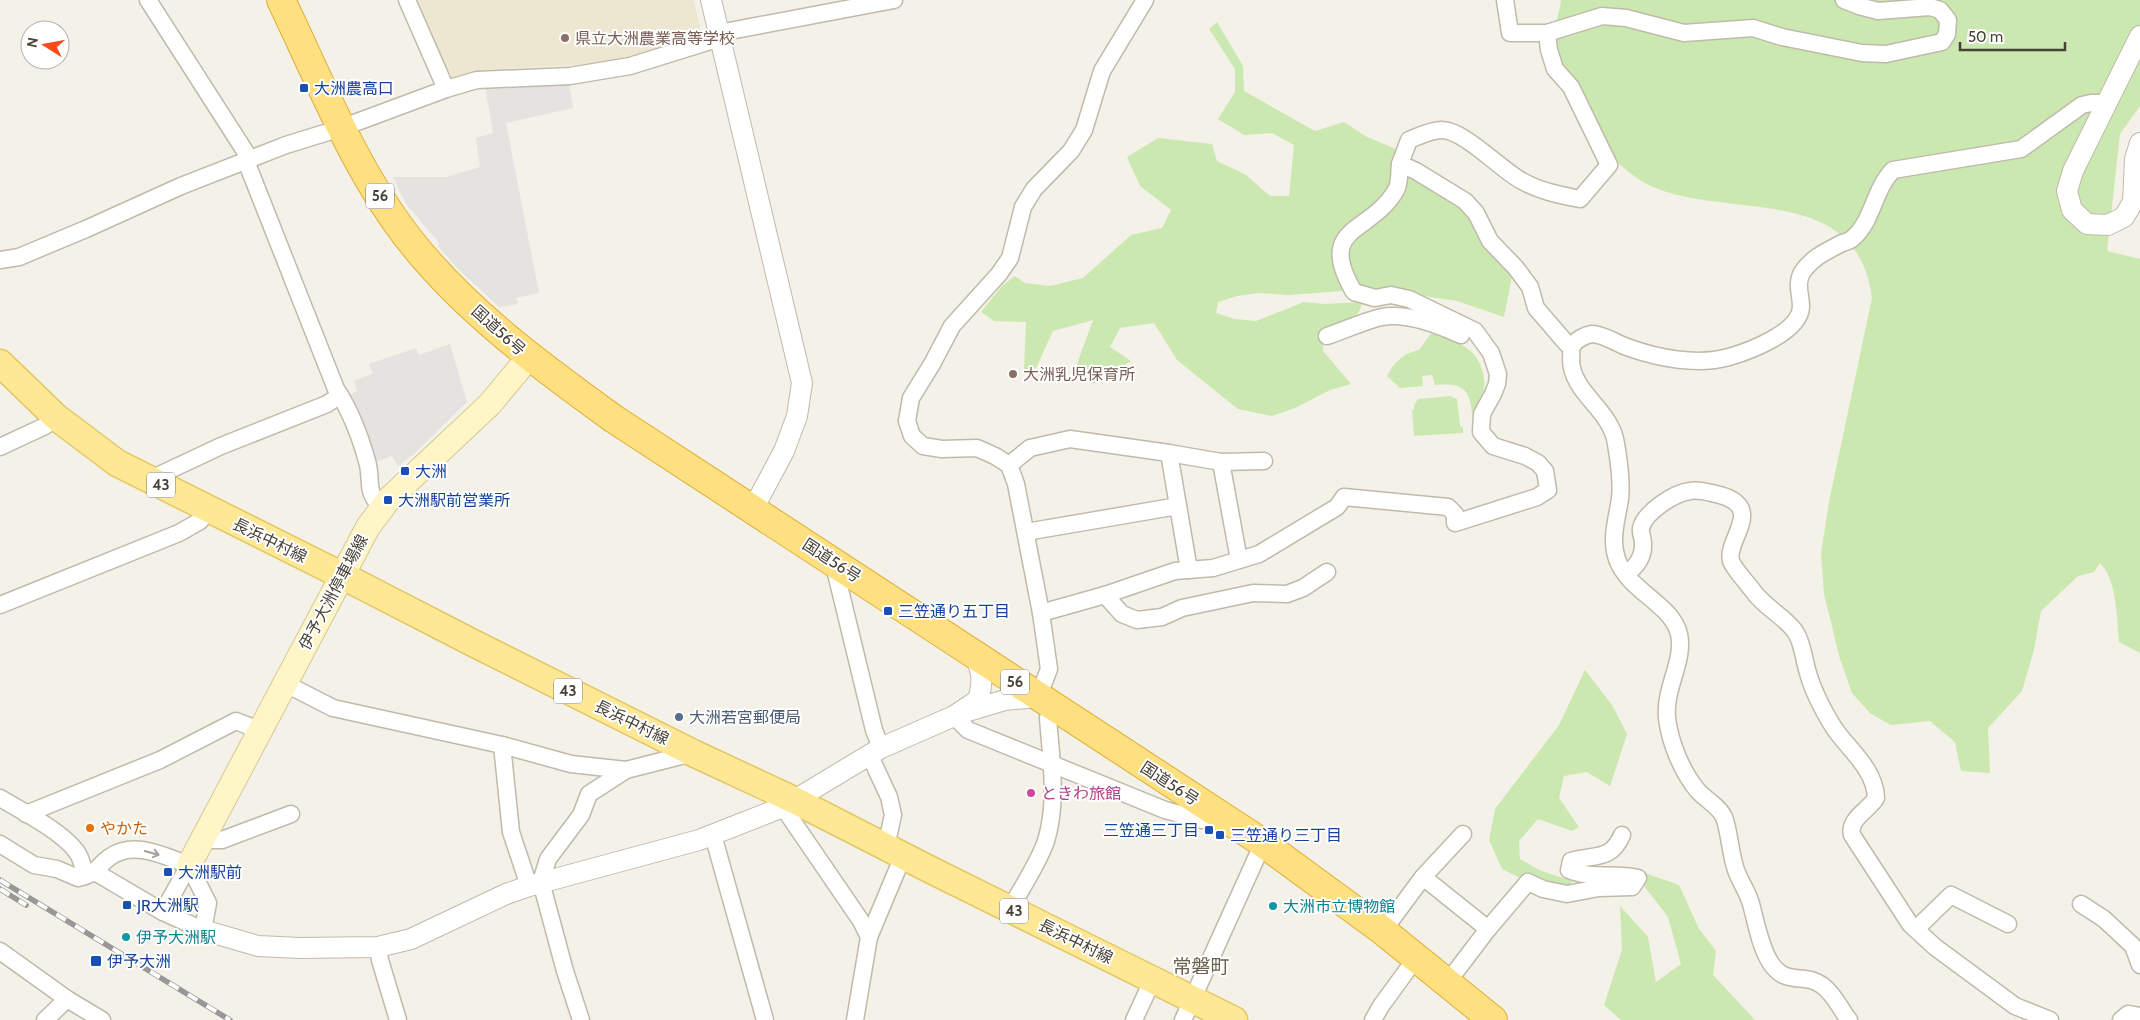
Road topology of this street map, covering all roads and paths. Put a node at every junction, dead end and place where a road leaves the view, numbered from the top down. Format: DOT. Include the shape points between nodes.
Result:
graph roads {
  1 [pos="148,0"];
  2 [pos="281,0"];
  3 [pos="407,0"];
  4 [pos="711,0"];
  5 [pos="894,0"];
  6 [pos="1145,0"];
  7 [pos="1505,0"];
  8 [pos="1844,0"];
  9 [pos="1547,33"];
  10 [pos="720,36"];
  11 [pos="2140,36"];
  12 [pos="446,89"];
  13 [pos="2108,103"];
  14 [pos="341,128"];
  15 [pos="2140,142"];
  16 [pos="248,160"];
  17 [pos="1400,164"];
  18 [pos="0,260"];
  19 [pos="1327,336"];
  20 [pos="1572,346"];
  21 [pos="529,357"];
  22 [pos="0,363"];
  23 [pos="1498,374"];
  24 [pos="340,395"];
  25 [pos="56,417"];
  26 [pos="0,446"];
  27 [pos="1169,453"];
  28 [pos="1264,461"];
  29 [pos="1221,462"];
  30 [pos="1009,465"];
  31 [pos="153,481"];
  32 [pos="1178,506"];
  33 [pos="382,508"];
  34 [pos="753,509"];
  35 [pos="209,510"];
  36 [pos="1026,532"];
  37 [pos="1239,560"];
  38 [pos="833,561"];
  39 [pos="1189,570"];
  40 [pos="1327,572"];
  41 [pos="1626,574"];
  42 [pos="343,576"];
  43 [pos="1105,595"];
  44 [pos="0,605"];
  45 [pos="1041,613"];
  46 [pos="974,655"];
  47 [pos="284,683"];
  48 [pos="1046,702"];
  49 [pos="954,716"];
  50 [pos="259,730"];
  51 [pos="502,745"];
  52 [pos="693,752"];
  53 [pos="875,752"];
  54 [pos="1051,764"];
  55 [pos="626,770"];
  56 [pos="0,798"];
  57 [pos="790,804"];
  58 [pos="26,814"];
  59 [pos="291,814"];
  60 [pos="1220,816"];
  61 [pos="1462,834"];
  62 [pos="713,835"];
  63 [pos="1622,835"];
  64 [pos="202,840"];
  65 [pos="1263,843"];
  66 [pos="0,844"];
  67 [pos="894,852"];
  68 [pos="189,865"];
  69 [pos="90,874"];
  70 [pos="1423,877"];
  71 [pos="535,884"];
  72 [pos="2081,904"];
  73 [pos="1010,909"];
  74 [pos="163,912"];
  75 [pos="2008,924"];
  76 [pos="1488,929"];
  77 [pos="1916,929"];
  78 [pos="204,930"];
  79 [pos="1383,931"];
  80 [pos="869,937"];
  81 [pos="378,947"];
  82 [pos="0,951"];
  83 [pos="1416,958"];
  84 [pos="2140,966"];
  85 [pos="1152,979"];
  86 [pos="1447,983"];
  87 [pos="67,998"];
  88 [pos="1188,1009"];
  89 [pos="2140,1016"];
  90 [pos="45,1020"];
  91 [pos="102,1020"];
  92 [pos="398,1020"];
  93 [pos="582,1020"];
  94 [pos="765,1020"];
  95 [pos="855,1020"];
  96 [pos="1134,1020"];
  97 [pos="1234,1020"];
  98 [pos="1373,1020"];
  99 [pos="1493,1020"];
  100 [pos="1849,1020"];
  101 [pos="2050,1020"];
  102 [pos="2121,1020"];
  1 -- 16 [label="street"];
  2 -- 14 [label="highway, 国道56号 / 56"];
  3 -- 12 [label="street"];
  4 -- 10 [label="street"];
  5 -- 10 [label="street"];
  6 -- 30 [label="street" via="1102,72 1084,130 1072,151 1034,189 1023,207 1010,258 952,326 911,398 906,421 912,436 923,446 942,450 977,448"];
  7 -- 9 [label="street" via="1510,33"];
  8 -- 9 [label="street" via="1878,11 1940,10 1948,20 1947,34 1942,42 1886,54 1862,53 1753,28 1684,33 1626,18 1602,16"];
  9 -- 17 [label="street" via="1555,69 1571,86 1609,165 1580,199 1550,194 1520,180 1455,133 1442,130 1409,140"];
  10 -- 12 [label="street" via="630,66 570,76 477,80"];
  10 -- 34 [label="street" via="802,383 797,416 784,451"];
  11 -- 13 [label="street"];
  12 -- 14 [label="street"];
  13 -- 15 [label="street" via="2073,171 2067,190 2072,210 2087,224 2108,225 2124,217 2133,202 2135,159"];
  13 -- 20 [label="street" via="2082,105 2021,149 1893,170 1883,180 1865,222 1853,238 1815,257 1801,273 1798,288 1801,308 1794,324 1745,352 1708,361 1669,358 1632,349 1593,334 1580,338"];
  14 -- 16 [label="street"];
  14 -- 21 [label="highway, 国道56号 / 56" via="379,195 412,243 455,291"];
  16 -- 18 [label="street" via="19,257"];
  16 -- 24 [label="street"];
  17 -- 20 [label="street" via="1465,202 1476,213 1490,241 1530,287 1536,308"];
  17 -- 23 [label="street" via="1398,189 1384,206 1347,236 1339,256 1344,274 1354,292 1375,298 1391,295 1409,299 1475,331 1491,354"];
  19 -- 23 [label="street" via="1383,317 1400,316 1470,339"];
  20 -- 41 [label="street" via="1571,364 1578,383 1608,420 1616,440 1620,496 1614,539 1617,561"];
  21 -- 33 [label="main road, 伊予大洲停車場線" via="490,404"];
  21 -- 34 [label="highway, 国道56号 / 56" via="614,419"];
  22 -- 25 [label="main road, 長浜中村線 / 43"];
  23 -- 37 [label="street" via="1495,389 1482,414 1481,432 1493,446 1538,463 1545,471 1548,490 1537,497 1455,522 1455,514 1448,506 1344,497 1337,507 1266,550"];
  24 -- 31 [label="street" via="328,404 221,446 155,477"];
  24 -- 33 [label="street" via="346,402 368,462 373,499"];
  25 -- 26 [label="street"];
  25 -- 31 [label="main road, 長浜中村線 / 43" via="117,463"];
  27 -- 29 [label="street"];
  27 -- 30 [label="street" via="1070,438 1030,448"];
  27 -- 32 [label="street"];
  28 -- 29 [label="street"];
  29 -- 37 [label="street"];
  30 -- 36 [label="street"];
  31 -- 35 [label="main road, 長浜中村線 / 43"];
  32 -- 36 [label="street"];
  32 -- 39 [label="street"];
  33 -- 42 [label="main road, 伊予大洲停車場線" via="368,527"];
  34 -- 38 [label="highway, 国道56号 / 56"];
  35 -- 42 [label="main road, 長浜中村線 / 43"];
  35 -- 44 [label="street" via="200,521 180,533"];
  36 -- 45 [label="street"];
  37 -- 39 [label="street" via="1213,568"];
  38 -- 46 [label="highway, 国道56号 / 56"];
  38 -- 53 [label="street" via="874,730"];
  39 -- 43 [label="street" via="1174,571"];
  40 -- 43 [label="street" via="1287,594 1253,593 1137,620 1122,614"];
  41 -- 77 [label="street" via="1635,568 1641,557 1643,543 1640,530 1644,520 1666,500 1689,491 1705,491 1729,498 1740,508 1742,521 1731,560 1755,594 1796,633 1808,676 1834,728 1871,777 1876,798 1871,807 1853,822 1852,835"];
  41 -- 100 [label="street" via="1671,617 1678,633 1680,651 1666,700 1667,722 1685,773 1699,792 1722,812 1735,869 1750,900 1769,961 1779,973 1790,979 1811,979 1825,987"];
  42 -- 47 [label="main road, 伊予大洲停車場線"];
  42 -- 52 [label="main road, 長浜中村線 / 43"];
  43 -- 45 [label="street"];
  45 -- 48 [label="street" via="1049,669"];
  46 -- 48 [label="highway, 国道56号 / 56"];
  46 -- 49 [label="street" via="981,667 983,684 978,700"];
  47 -- 50 [label="main road, 伊予大洲停車場線"];
  47 -- 51 [label="street" via="333,708"];
  48 -- 49 [label="street" via="1005,700"];
  48 -- 54 [label="street"];
  48 -- 60 [label="highway, 国道56号 / 56"];
  49 -- 53 [label="street"];
  49 -- 54 [label="street" via="968,730"];
  50 -- 58 [label="street" via="236,721 160,760"];
  50 -- 64 [label="main road, 伊予大洲停車場線"];
  51 -- 55 [label="street" via="571,764"];
  51 -- 71 [label="street" via="511,832"];
  52 -- 55 [label="street"];
  52 -- 57 [label="main road, 長浜中村線 / 43"];
  53 -- 57 [label="street"];
  53 -- 67 [label="street" via="893,815"];
  54 -- 60 [label="street" via="1165,810 1202,820"];
  54 -- 73 [label="street" via="1050,824 1046,843"];
  55 -- 71 [label="street" via="589,794 581,815 548,858"];
  56 -- 58 [label="street"];
  57 -- 62 [label="street"];
  57 -- 67 [label="main road, 長浜中村線 / 43"];
  57 -- 80 [label="street"];
  58 -- 69 [label="street" via="77,852"];
  59 -- 64 [label="street" via="222,840"];
  60 -- 65 [label="highway, 国道56号 / 56"];
  61 -- 70 [label="street"];
  62 -- 71 [label="street"];
  62 -- 94 [label="street"];
  63 -- 76 [label="street" via="1617,847 1607,854 1571,861 1569,870 1580,874 1620,874 1638,878 1632,887 1599,888 1567,894 1528,882"];
  64 -- 68 [label="main road, 伊予大洲停車場線"];
  65 -- 79 [label="highway, 国道56号 / 56"];
  65 -- 88 [label="street"];
  66 -- 69 [label="street" via="34,865 57,869 78,878"];
  67 -- 73 [label="main road, 長浜中村線 / 43"];
  67 -- 80 [label="street"];
  69 -- 68 [label="street, one-way" via="110,857 134,848"];
  68 -- 74 [label="street"];
  68 -- 78 [label="street" via="208,903"];
  69 -- 74 [label="street"];
  70 -- 76 [label="street"];
  70 -- 79 [label="street"];
  71 -- 81 [label="street" via="506,894 411,939"];
  71 -- 93 [label="street"];
  72 -- 84 [label="street" via="2104,919 2133,946"];
  73 -- 85 [label="main road, 長浜中村線 / 43"];
  74 -- 78 [label="street"];
  75 -- 77 [label="street" via="1951,895"];
  76 -- 86 [label="street"];
  77 -- 101 [label="street" via="1935,947 2015,1006"];
  78 -- 81 [label="street" via="258,946"];
  79 -- 83 [label="highway, 国道56号 / 56"];
  80 -- 95 [label="street"];
  81 -- 92 [label="street"];
  82 -- 87 [label="street"];
  83 -- 86 [label="highway, 国道56号 / 56"];
  83 -- 98 [label="street"];
  85 -- 88 [label="main road, 長浜中村線 / 43"];
  85 -- 96 [label="street"];
  86 -- 99 [label="highway, 国道56号 / 56"];
  87 -- 90 [label="street"];
  87 -- 91 [label="street"];
  88 -- 97 [label="main road, 長浜中村線 / 43"];
  89 -- 102 [label="street" via="2128,1014"];
}
